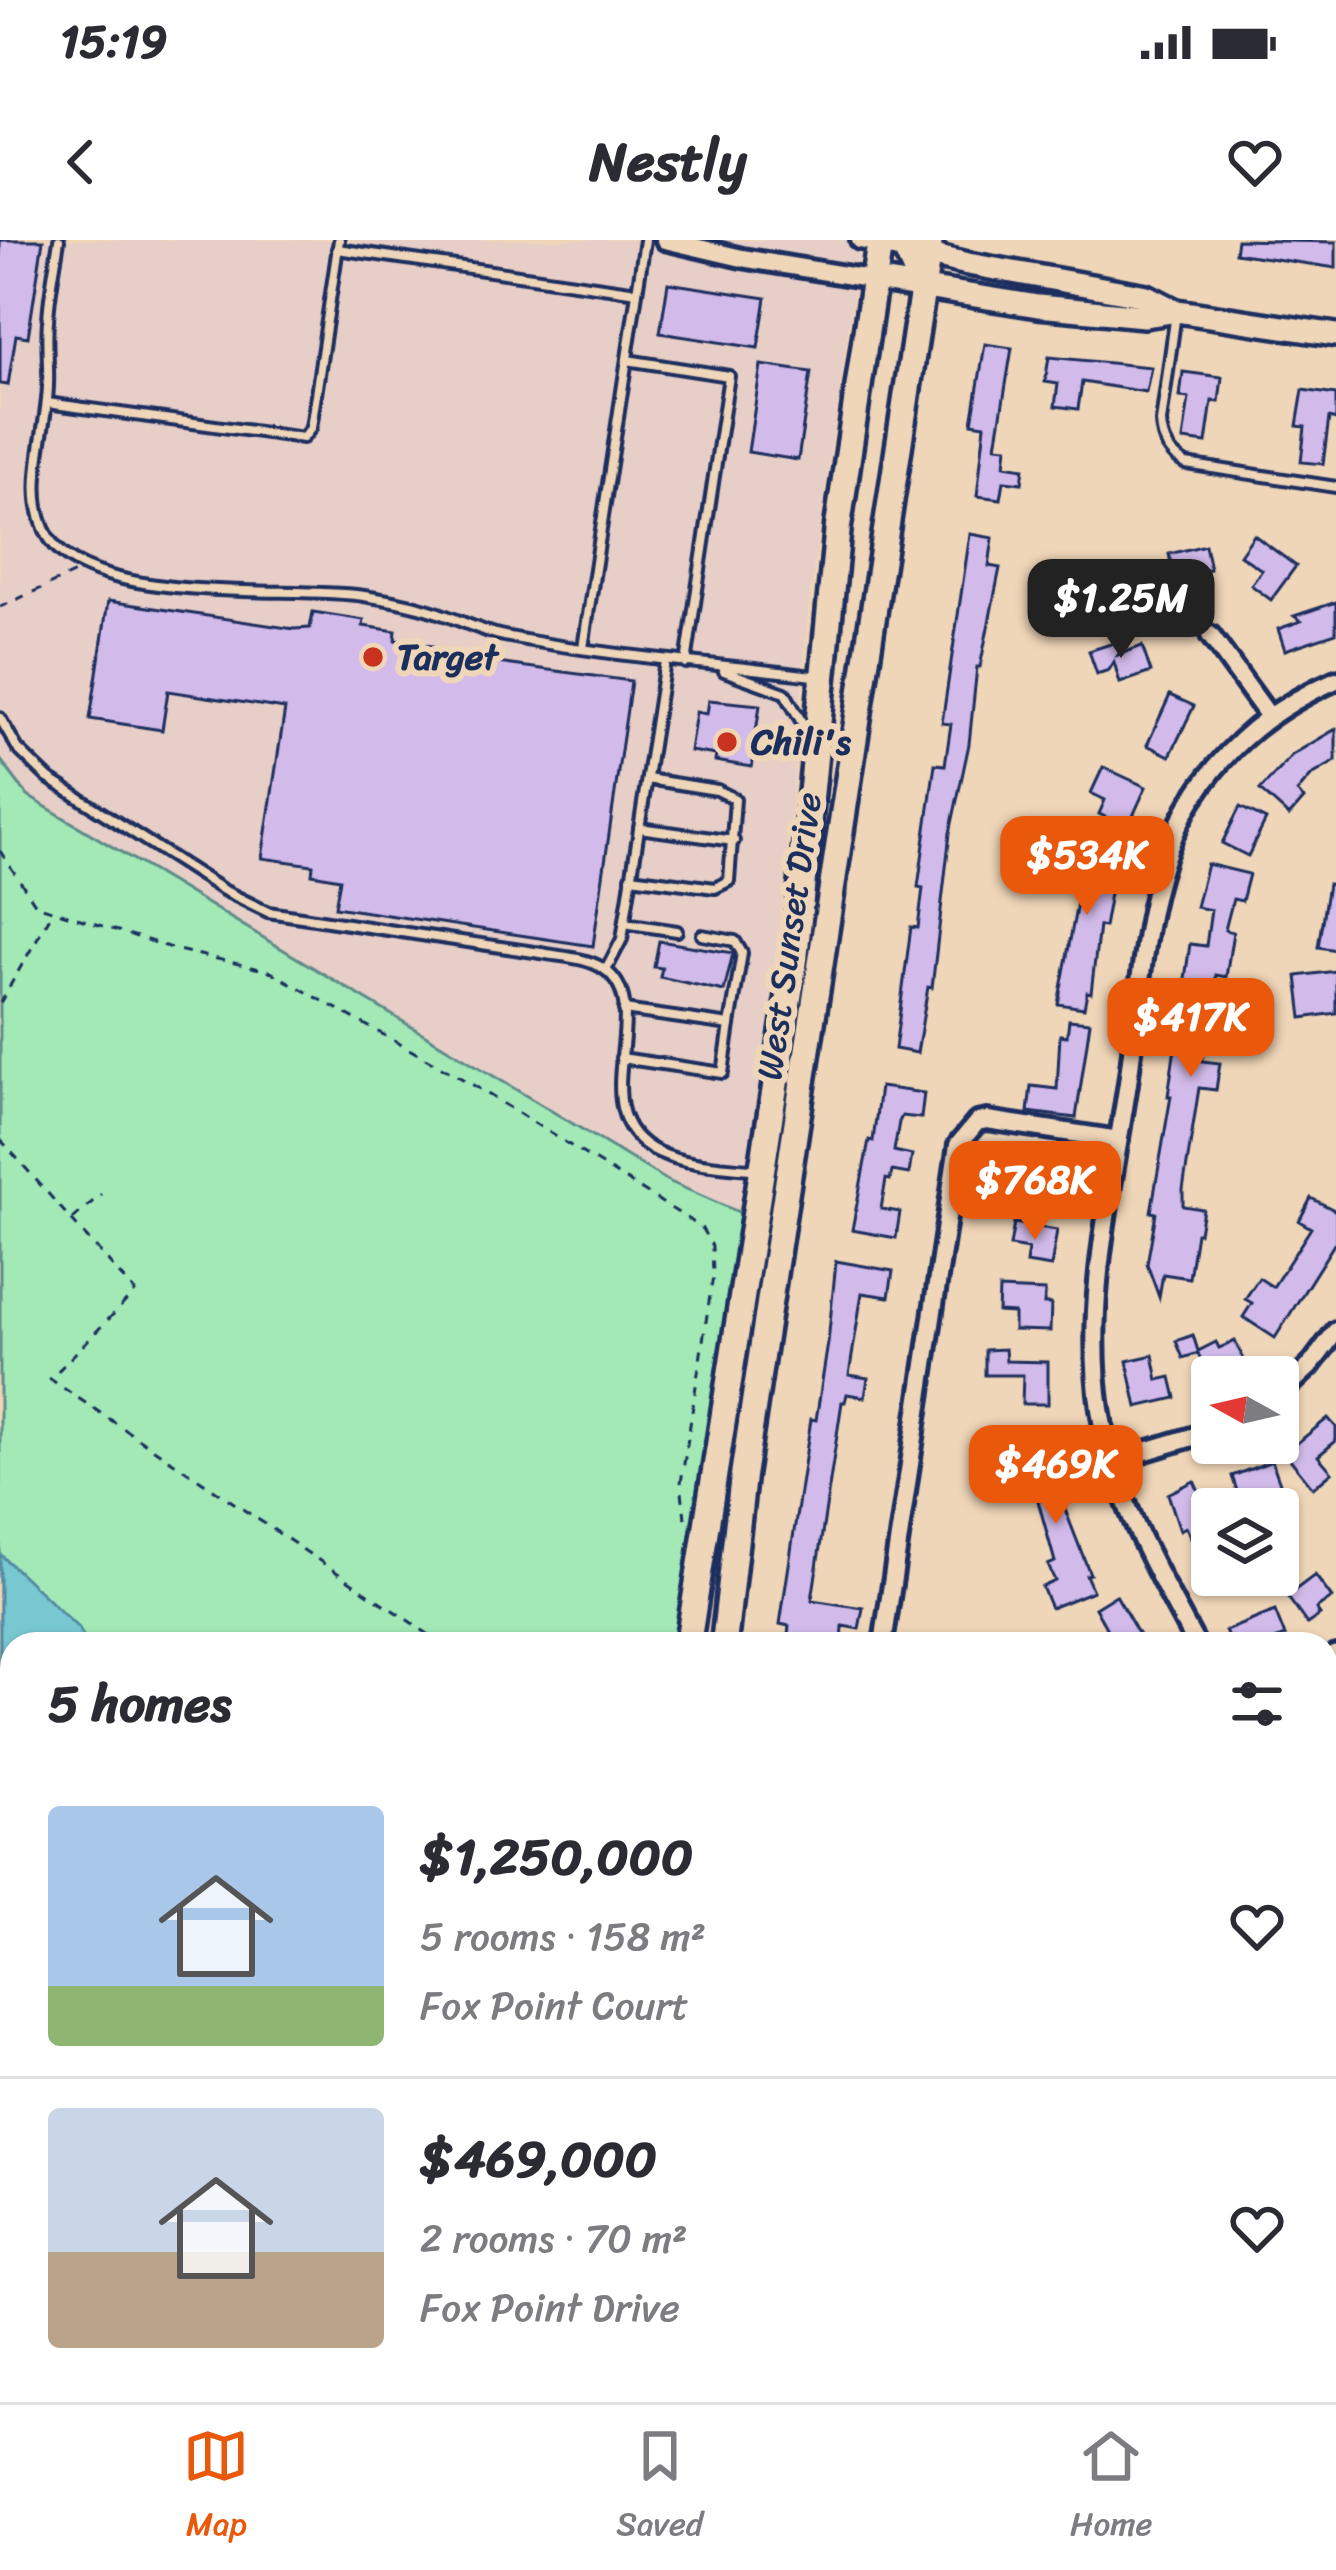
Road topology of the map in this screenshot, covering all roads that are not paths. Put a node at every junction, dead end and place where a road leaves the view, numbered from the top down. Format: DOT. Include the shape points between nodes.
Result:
graph roads {
  1 [pos="59,240"];
  2 [pos="645,240"];
  3 [pos="665,240"];
  4 [pos="873,241"];
  5 [pos="338,244"];
  6 [pos="918,246"];
  7 [pos="875,280"];
  8 [pos="923,288"];
  9 [pos="637,292"];
  10 [pos="1177,311"];
  11 [pos="1336,334"];
  12 [pos="627,360"];
  13 [pos="47,403"];
  14 [pos="1336,488"];
  15 [pos="829,617"];
  16 [pos="1210,635"];
  17 [pos="583,648"];
  18 [pos="665,660"];
  19 [pos="686,663"];
  20 [pos="712,667"];
  21 [pos="823,677"];
  22 [pos="1336,680"];
  23 [pos="859,705"];
  24 [pos="1268,715"];
  25 [pos="0,718"];
  26 [pos="814,764"];
  27 [pos="647,779"];
  28 [pos="639,828"];
  29 [pos="840,831"];
  30 [pos="734,842"];
  31 [pos="632,877"];
  32 [pos="624,923"];
  33 [pos="677,931"];
  34 [pos="702,935"];
  35 [pos="606,970"];
  36 [pos="624,1010"];
  37 [pos="730,1025"];
  38 [pos="621,1058"];
  39 [pos="1119,1140"];
  40 [pos="762,1171"];
  41 [pos="790,1173"];
  42 [pos="1336,1331"];
  43 [pos="1299,1376"];
  44 [pos="1191,1437"];
  45 [pos="1113,1461"];
  46 [pos="690,1632"];
  47 [pos="725,1632"];
  48 [pos="885,1632"];
  49 [pos="1190,1632"];
  1 -- 13 [label="lane"];
  2 -- 9 [label="lane"];
  3 -- 7 [label="street"];
  4 -- 6 [label="street"];
  4 -- 7 [label="main road, West Sunset Drive"];
  5 -- 9 [label="lane"];
  5 -- 13 [label="lane" via="303,438"];
  6 -- 8 [label="main road"];
  6 -- 10 [label="street" via="1148,296"];
  7 -- 8 [label="street"];
  7 -- 15 [label="main road, West Sunset Drive"];
  8 -- 10 [label="street" via="1144,316"];
  8 -- 23 [label="main road, West Sunset Drive"];
  9 -- 12 [label="lane"];
  10 -- 11 [label="street"];
  10 -- 14 [label="lane" via="1160,422 1178,459"];
  12 -- 17 [label="lane"];
  12 -- 19 [label="lane" via="729,376"];
  13 -- 17 [label="lane" via="39,514 52,543 84,568 219,591 366,596 500,636"];
  15 -- 21 [label="main road, West Sunset Drive"];
  15 -- 23 [label="main road" via="839,650 836,686 841,699"];
  16 -- 24 [label="street"];
  17 -- 18 [label="lane"];
  18 -- 19 [label="lane"];
  18 -- 27 [label="lane"];
  19 -- 20 [label="lane"];
  20 -- 21 [label="lane"];
  20 -- 26 [label="lane" via="785,693 804,722"];
  21 -- 26 [label="main road, West Sunset Drive"];
  21 -- 29 [label="main road" via="840,732"];
  22 -- 24 [label="street"];
  23 -- 29 [label="main road, West Sunset Drive"];
  24 -- 39 [label="street" via="1203,784 1161,869"];
  25 -- 35 [label="lane" via="48,778 268,912"];
  26 -- 40 [label="main road, West Sunset Drive"];
  27 -- 28 [label="lane"];
  27 -- 30 [label="lane" via="727,793 737,808"];
  28 -- 30 [label="lane"];
  28 -- 31 [label="lane"];
  29 -- 41 [label="main road, West Sunset Drive"];
  30 -- 31 [label="lane" via="723,887"];
  31 -- 32 [label="lane"];
  32 -- 33 [label="lane"];
  32 -- 35 [label="lane"];
  34 -- 37 [label="lane" via="735,941 742,953"];
  35 -- 36 [label="lane"];
  36 -- 37 [label="lane"];
  36 -- 38 [label="lane"];
  37 -- 38 [label="lane" via="723,1073"];
  38 -- 40 [label="lane" via="624,1114 654,1150"];
  39 -- 45 [label="street" via="1096,1327 1100,1409"];
  39 -- 48 [label="street" via="987,1120 958,1145"];
  40 -- 41 [label="lane"];
  40 -- 46 [label="main road, West Sunset Drive"];
  41 -- 47 [label="main road, West Sunset Drive"];
  42 -- 43 [label="street"];
  44 -- 45 [label="street"];
  45 -- 49 [label="street" via="1139,1536"];
}
